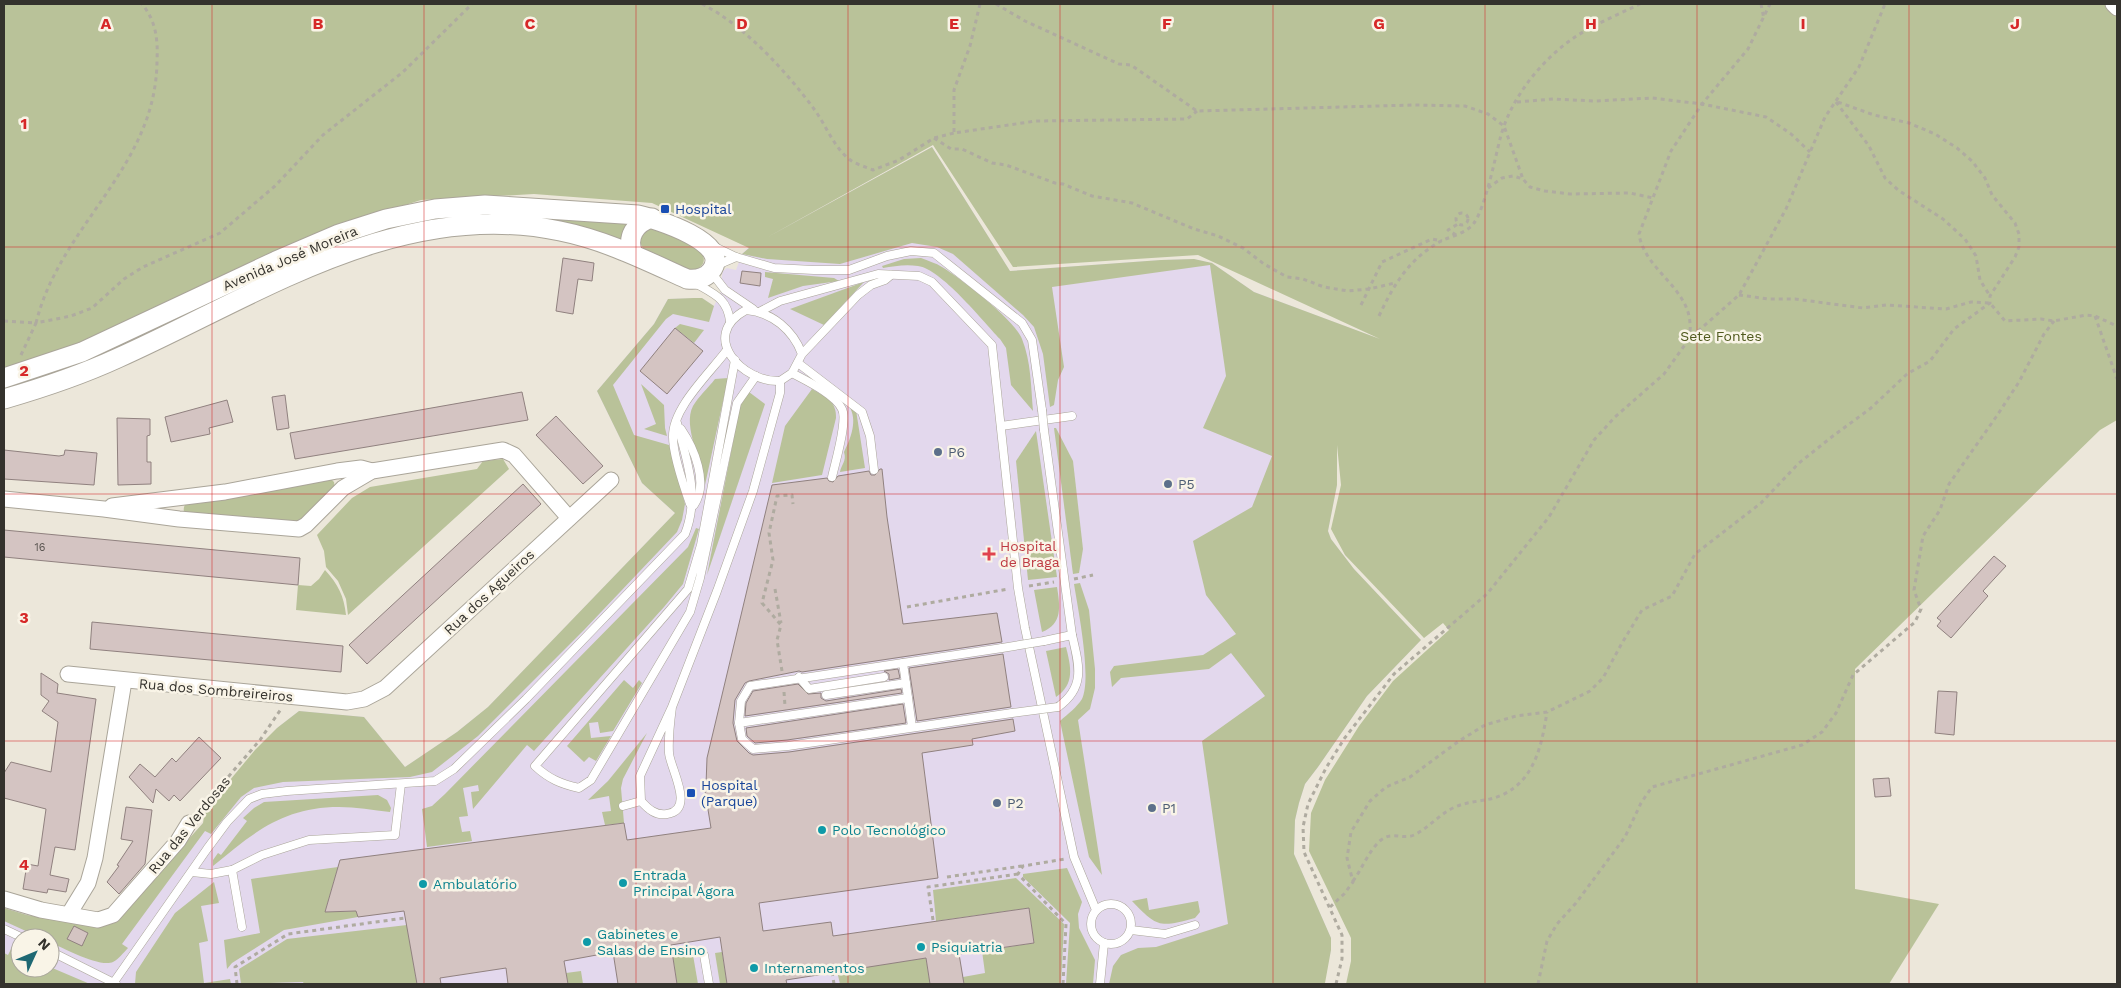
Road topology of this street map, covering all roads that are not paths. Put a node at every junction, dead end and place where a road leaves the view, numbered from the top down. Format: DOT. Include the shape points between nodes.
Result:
graph roads {
  1 [pos="2113,4"];
  2 [pos="2117,8"];
  3 [pos="652,218"];
  4 [pos="706,243"];
  5 [pos="633,254"];
  6 [pos="736,257"];
  7 [pos="712,269"];
  8 [pos="891,275"];
  9 [pos="687,279"];
  10 [pos="758,311"];
  11 [pos="730,321"];
  12 [pos="727,350"];
  13 [pos="802,354"];
  14 [pos="735,360"];
  15 [pos="798,363"];
  16 [pos="792,373"];
  17 [pos="756,376"];
  18 [pos="4,378"];
  19 [pos="780,381"];
  20 [pos="4,399"];
  21 [pos="1072,416"];
  22 [pos="677,424"];
  23 [pos="1001,426"];
  24 [pos="337,470"];
  25 [pos="874,470"];
  26 [pos="372,471"];
  27 [pos="832,478"];
  28 [pos="611,480"];
  29 [pos="343,488"];
  30 [pos="178,497"];
  31 [pos="4,499"];
  32 [pos="104,509"];
  33 [pos="692,509"];
  34 [pos="569,518"];
  35 [pos="179,519"];
  36 [pos="1072,635"];
  37 [pos="903,663"];
  38 [pos="68,674"];
  39 [pos="800,677"];
  40 [pos="884,677"];
  41 [pos="124,681"];
  42 [pos="906,683"];
  43 [pos="826,696"];
  44 [pos="908,698"];
  45 [pos="364,699"];
  46 [pos="672,706"];
  47 [pos="739,723"];
  48 [pos="912,727"];
  49 [pos="401,784"];
  50 [pos="641,801"];
  51 [pos="623,806"];
  52 [pos="189,823"];
  53 [pos="232,870"];
  54 [pos="192,872"];
  55 [pos="4,899"];
  56 [pos="1096,910"];
  57 [pos="69,914"];
  58 [pos="1195,925"];
  59 [pos="242,927"];
  60 [pos="1131,930"];
  61 [pos="1104,943"];
  62 [pos="704,955"];
  63 [pos="60,956"];
  64 [pos="115,983"];
  65 [pos="709,984"];
  66 [pos="1100,984"];
  1 -- 2 [label="street"];
  3 -- 4 [label="street, Avenida José Moreira"];
  3 -- 5 [label="street" via="642,221 632,233 630,247"];
  3 -- 18 [label="street, Avenida José Moreira" via="493,205 451,207 402,215 323,240 82,352"];
  4 -- 6 [label="lane"];
  4 -- 7 [label="street" via="714,257"];
  5 -- 9 [label="street, Avenida José Moreira"];
  5 -- 20 [label="street, Avenida José Moreira" via="589,237 526,226 477,223 408,233 321,263 72,377"];
  6 -- 7 [label="lane"];
  6 -- 36 [label="lane, bridge" via="774,268 849,270 887,256 934,253 1022,323 1032,340"];
  7 -- 9 [label="street" via="697,280"];
  7 -- 10 [label="lane" via="725,290"];
  8 -- 10 [label="lane" via="878,274 780,301"];
  8 -- 13 [label="lane" via="858,295"];
  8 -- 23 [label="lane" via="919,276 932,282 992,344"];
  9 -- 11 [label="lane" via="721,299 728,309"];
  10 -- 11 [label="lane" via="746,310"];
  10 -- 13 [label="lane" via="783,324 798,342"];
  11 -- 12 [label="lane" via="724,342"];
  12 -- 14 [label="lane"];
  12 -- 22 [label="lane" via="690,396 680,411"];
  13 -- 15 [label="lane"];
  14 -- 17 [label="lane"];
  14 -- 17 [label="lane" via="700,545 688,589 535,766 548,778 579,788 591,780 690,612 737,403"];
  15 -- 16 [label="lane"];
  15 -- 25 [label="lane" via="862,412 870,436"];
  16 -- 19 [label="lane"];
  16 -- 27 [label="lane" via="832,397 842,409 844,420"];
  17 -- 19 [label="lane"];
  19 -- 46 [label="lane" via="778,400 753,491"];
  21 -- 23 [label="lane"];
  22 -- 33 [label="lane" via="673,436"];
  22 -- 33 [label="lane" via="690,443 700,478 697,501"];
  23 -- 56 [label="lane" via="1018,588 1047,736 1074,857"];
  24 -- 26 [label="street" via="361,468"];
  24 -- 29 [label="street"];
  24 -- 30 [label="street" via="225,492"];
  26 -- 29 [label="street"];
  26 -- 34 [label="street" via="503,450 514,455"];
  28 -- 34 [label="street, Rua dos Agueiros"];
  29 -- 35 [label="street" via="299,529"];
  30 -- 32 [label="street" via="117,504"];
  30 -- 35 [label="street"];
  31 -- 32 [label="street"];
  32 -- 35 [label="street"];
  33 -- 49 [label="lane" via="685,534 454,769 435,781"];
  34 -- 45 [label="street, Rua dos Agueiros" via="386,688"];
  36 -- 37 [label="lane, bridge"];
  36 -- 48 [label="lane, bridge" via="1078,686 1058,707"];
  37 -- 39 [label="lane"];
  37 -- 42 [label="lane"];
  38 -- 41 [label="street, Rua dos Sombreireiros"];
  39 -- 40 [label="lane" via="809,689"];
  39 -- 47 [label="lane" via="750,686 741,701"];
  41 -- 45 [label="street, Rua dos Sombreireiros" via="347,702"];
  41 -- 57 [label="street" via="95,858 88,883"];
  42 -- 43 [label="lane"];
  42 -- 44 [label="lane"];
  44 -- 47 [label="lane"];
  44 -- 48 [label="lane"];
  46 -- 50 [label="lane" via="640,776"];
  46 -- 50 [label="lane" via="669,756 682,796 679,806 670,814 658,814"];
  47 -- 48 [label="lane" via="742,739 752,749"];
  49 -- 53 [label="lane" via="395,835 309,840 262,855"];
  49 -- 54 [label="lane" via="287,791 249,799 227,822"];
  50 -- 51 [label="lane"];
  52 -- 57 [label="street, Rua das Verdosas" via="113,915 98,920"];
  53 -- 54 [label="lane" via="212,874"];
  53 -- 59 [label="lane"];
  54 -- 64 [label="lane"];
  55 -- 57 [label="street, Rua das Verdosas"];
  56 -- 60 [label="lane" via="1107,904 1122,907 1131,917"];
  56 -- 61 [label="lane" via="1091,927"];
  58 -- 60 [label="lane" via="1165,934"];
  60 -- 61 [label="lane" via="1120,942"];
  61 -- 66 [label="lane"];
  62 -- 65 [label="lane"];
  63 -- 64 [label="lane"];
}
